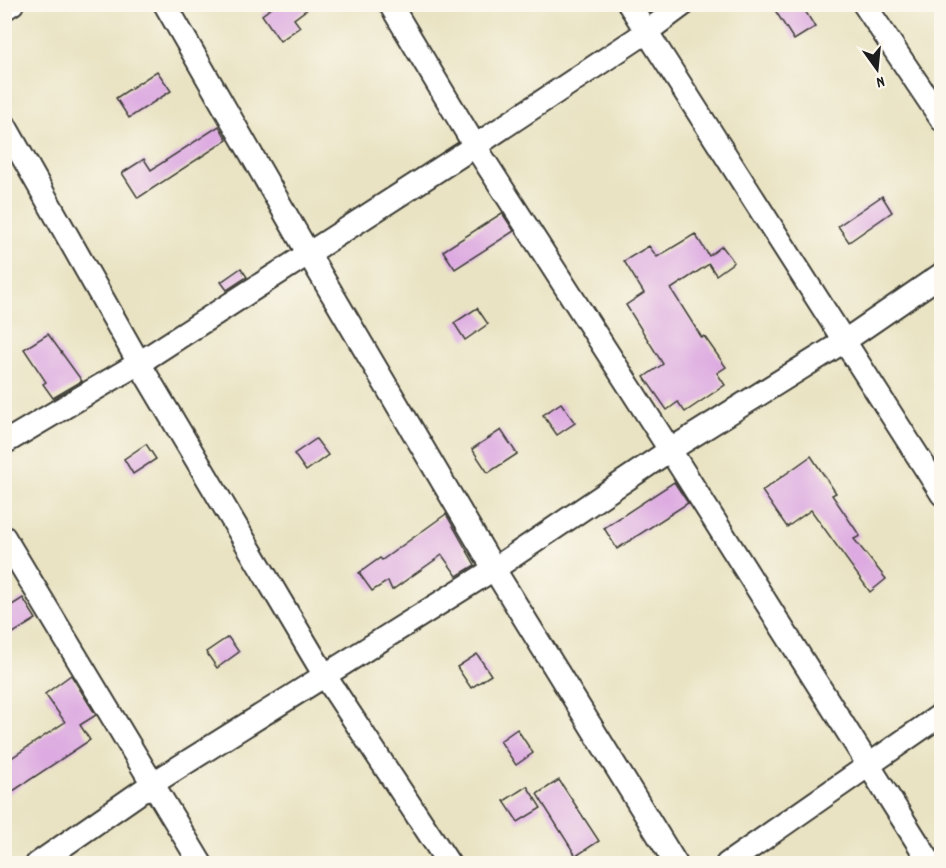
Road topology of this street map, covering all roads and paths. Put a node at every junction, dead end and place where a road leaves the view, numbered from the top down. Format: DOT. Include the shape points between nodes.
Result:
graph roads {
  1 [pos="12,4"];
  2 [pos="165,4"];
  3 [pos="390,4"];
  4 [pos="628,4"];
  5 [pos="684,4"];
  6 [pos="864,4"];
  7 [pos="4,9"];
  8 [pos="645,33"];
  9 [pos="942,120"];
  10 [pos="4,124"];
  11 [pos="475,146"];
  12 [pos="308,253"];
  13 [pos="942,274"];
  14 [pos="843,342"];
  15 [pos="139,363"];
  16 [pos="4,443"];
  17 [pos="670,450"];
  18 [pos="942,494"];
  19 [pos="4,537"];
  20 [pos="494,568"];
  21 [pos="325,676"];
  22 [pos="942,714"];
  23 [pos="869,766"];
  24 [pos="152,784"];
  25 [pos="37,864"];
  26 [pos="201,864"];
  27 [pos="449,864"];
  28 [pos="676,864"];
  29 [pos="727,864"];
  30 [pos="931,864"];
  1 -- 7 [label="street"];
  2 -- 12 [label="street"];
  3 -- 11 [label="street"];
  4 -- 8 [label="street"];
  5 -- 8 [label="street"];
  6 -- 9 [label="street"];
  8 -- 11 [label="street"];
  8 -- 14 [label="street"];
  10 -- 15 [label="street"];
  11 -- 12 [label="street"];
  11 -- 17 [label="street"];
  12 -- 15 [label="street"];
  12 -- 20 [label="street"];
  13 -- 14 [label="street"];
  14 -- 17 [label="street"];
  14 -- 18 [label="street"];
  15 -- 16 [label="street"];
  15 -- 21 [label="street"];
  17 -- 20 [label="street"];
  17 -- 23 [label="street"];
  19 -- 24 [label="street"];
  20 -- 21 [label="street"];
  20 -- 28 [label="street"];
  21 -- 24 [label="street"];
  21 -- 27 [label="street"];
  22 -- 23 [label="street"];
  23 -- 29 [label="street"];
  23 -- 30 [label="street"];
  24 -- 25 [label="street"];
  24 -- 26 [label="street"];
}
